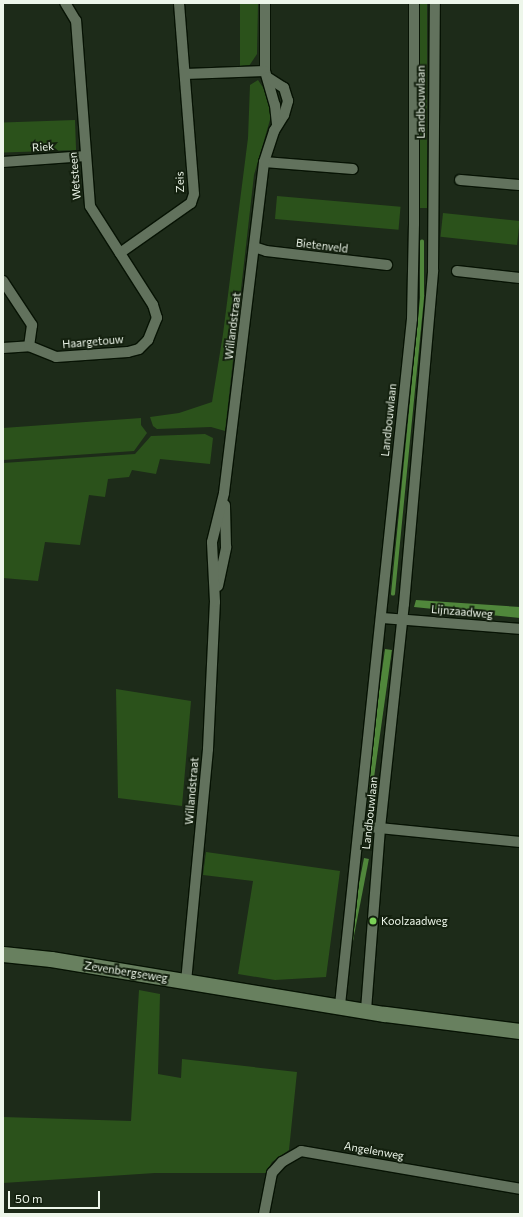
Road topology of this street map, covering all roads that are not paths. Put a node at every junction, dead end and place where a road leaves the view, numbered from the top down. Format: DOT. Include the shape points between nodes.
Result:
graph roads {
  1 [pos="65,3"];
  2 [pos="179,3"];
  3 [pos="265,3"];
  4 [pos="414,3"];
  5 [pos="435,3"];
  6 [pos="185,74"];
  7 [pos="266,74"];
  8 [pos="276,125"];
  9 [pos="86,156"];
  10 [pos="3,162"];
  11 [pos="264,162"];
  12 [pos="353,169"];
  13 [pos="460,180"];
  14 [pos="520,185"];
  15 [pos="414,224"];
  16 [pos="433,225"];
  17 [pos="254,247"];
  18 [pos="120,253"];
  19 [pos="387,265"];
  20 [pos="457,271"];
  21 [pos="520,278"];
  22 [pos="3,281"];
  23 [pos="28,346"];
  24 [pos="3,348"];
  25 [pos="139,349"];
  26 [pos="381,618"];
  27 [pos="403,619"];
  28 [pos="520,629"];
  29 [pos="359,826"];
  30 [pos="380,828"];
  31 [pos="520,842"];
  32 [pos="3,954"];
  33 [pos="186,982"];
  34 [pos="340,1001"];
  35 [pos="366,1005"];
  36 [pos="520,1031"];
  37 [pos="520,1189"];
  38 [pos="264,1214"];
  1 -- 9 [label="street, Wetsteen" via="76,21"];
  2 -- 6 [label="street, Zeis"];
  3 -- 7 [label="street, Willandstraat"];
  4 -- 15 [label="street, Landbouwlaan"];
  5 -- 16 [label="street, Landbouwlaan"];
  6 -- 7 [label="street"];
  6 -- 18 [label="street, Zeis" via="194,194 191,203"];
  7 -- 8 [label="street, Willandstraat" via="275,105"];
  7 -- 8 [label="street, Willandstraat" via="284,88 287,95 284,115"];
  8 -- 11 [label="street, Willandstraat"];
  9 -- 10 [label="street, Riek"];
  9 -- 18 [label="street, Wetsteen" via="92,212"];
  11 -- 12 [label="street"];
  11 -- 17 [label="street, Willandstraat"];
  13 -- 14 [label="street"];
  15 -- 16 [label="street"];
  15 -- 26 [label="street, Landbouwlaan" via="412,318"];
  16 -- 27 [label="street, Landbouwlaan" via="433,270"];
  17 -- 19 [label="street, Bietenveld" via="266,251"];
  17 -- 33 [label="street, Willandstraat" via="224,493 226,547 215,602 208,749"];
  18 -- 25 [label="street, Wetsteen" via="153,305 157,318 148,340"];
  20 -- 21 [label="street"];
  22 -- 23 [label="street" via="32,325"];
  23 -- 24 [label="street, Haargetouw"];
  23 -- 25 [label="street, Haargetouw" via="56,357"];
  26 -- 27 [label="street"];
  26 -- 29 [label="street, Landbouwlaan"];
  27 -- 28 [label="street, Lijnzaadweg"];
  27 -- 30 [label="street, Landbouwlaan"];
  29 -- 30 [label="street"];
  29 -- 34 [label="street, Landbouwlaan"];
  30 -- 31 [label="street"];
  30 -- 35 [label="street, Landbouwlaan"];
  32 -- 33 [label="street, Zevenbergseweg"];
  33 -- 34 [label="street, Zevenbergseweg"];
  34 -- 35 [label="street, Zevenbergseweg"];
  35 -- 36 [label="street, Zevenbergseweg"];
  37 -- 38 [label="street, Angelenweg" via="301,1151 282,1162 272,1173"];
}
